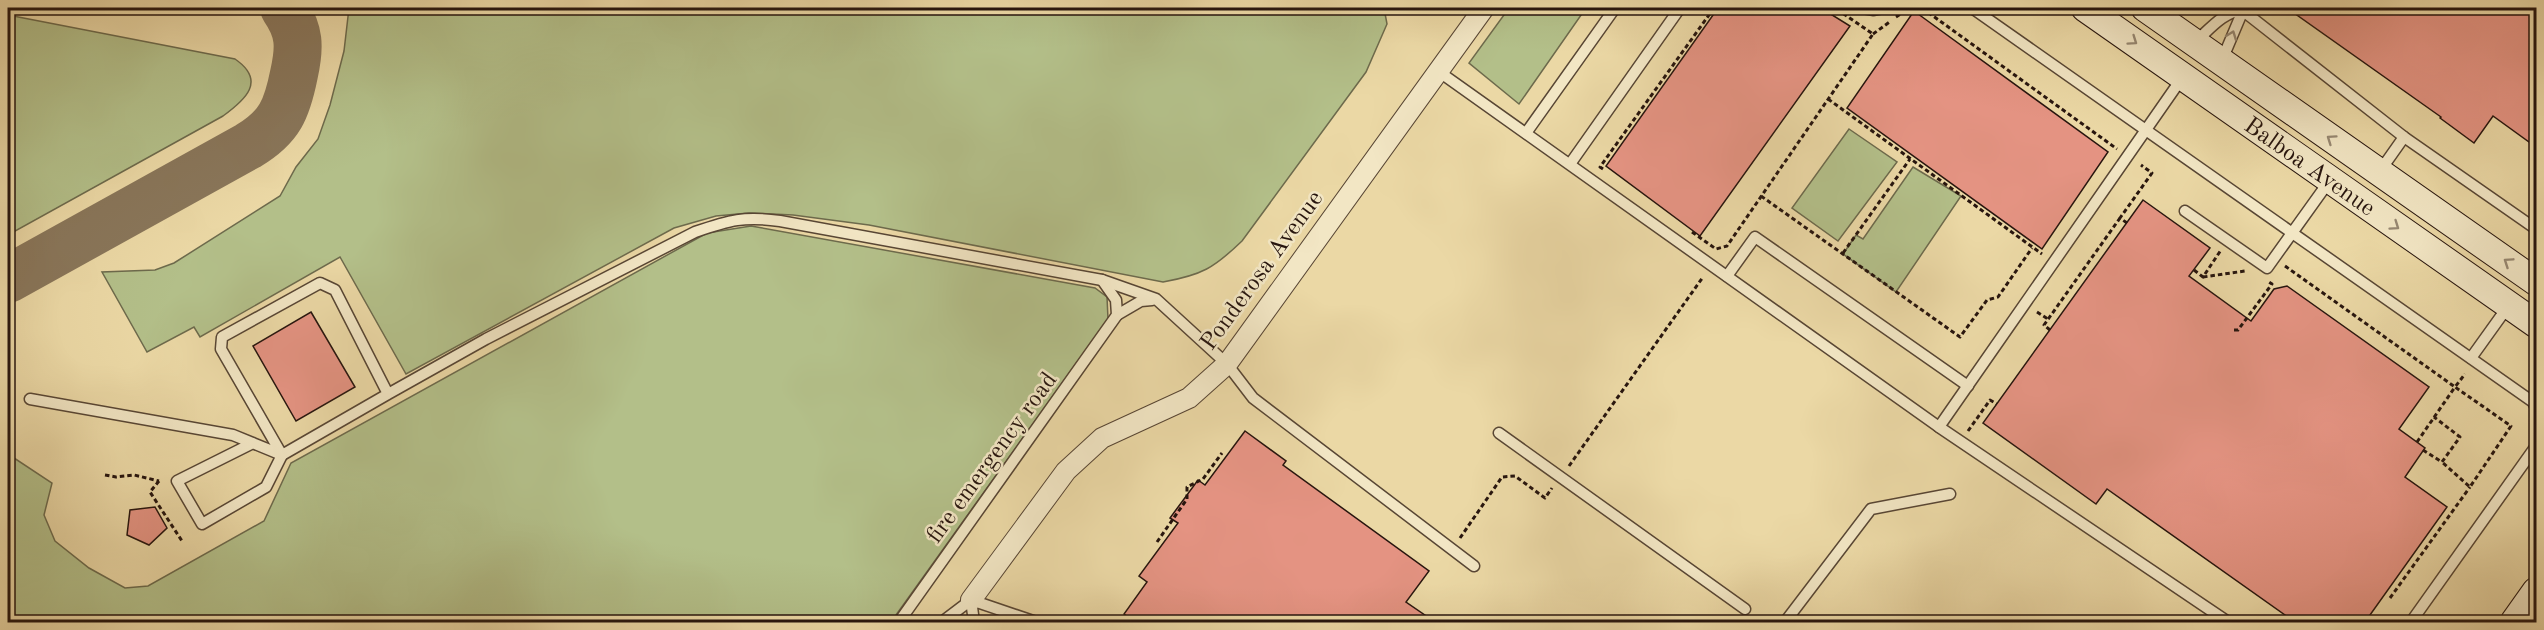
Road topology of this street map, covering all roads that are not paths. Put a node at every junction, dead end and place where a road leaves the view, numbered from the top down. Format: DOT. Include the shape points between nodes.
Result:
graph roads {
  1 [pos="1484,8"];
  2 [pos="1616,8"];
  3 [pos="1680,8"];
  4 [pos="1863,8"];
  5 [pos="1884,8"];
  6 [pos="1972,8"];
  7 [pos="2085,8"];
  8 [pos="2243,9"];
  9 [pos="2158,11"];
  10 [pos="2207,50"];
  11 [pos="1438,71"];
  12 [pos="2183,76"];
  13 [pos="2144,130"];
  14 [pos="1526,133"];
  15 [pos="2404,137"];
  16 [pos="1570,164"];
  17 [pos="2379,173"];
  18 [pos="2330,180"];
  19 [pos="2185,211"];
  20 [pos="2536,229"];
  21 [pos="2293,232"];
  22 [pos="1727,276"];
  23 [pos="1102,280"];
  24 [pos="2536,282"];
  25 [pos="1156,299"];
  26 [pos="2509,304"];
  27 [pos="1117,315"];
  28 [pos="2536,324"];
  29 [pos="2471,358"];
  30 [pos="1227,364"];
  31 [pos="1968,386"];
  32 [pos="388,394"];
  33 [pos="30,399"];
  34 [pos="2536,408"];
  35 [pos="1939,427"];
  36 [pos="1499,433"];
  37 [pos="253,443"];
  38 [pos="2536,446"];
  39 [pos="282,455"];
  40 [pos="1950,494"];
  41 [pos="1474,566"];
  42 [pos="2536,591"];
  43 [pos="971,600"];
  44 [pos="1745,609"];
  45 [pos="899,622"];
  46 [pos="942,622"];
  47 [pos="974,622"];
  48 [pos="1036,622"];
  49 [pos="1785,622"];
  50 [pos="2228,622"];
  51 [pos="2411,622"];
  52 [pos="2514,622"];
  1 -- 11 [label="street, Ponderosa Avenue"];
  2 -- 14 [label="lane"];
  3 -- 16 [label="lane"];
  4 -- 5 [label="lane"];
  6 -- 13 [label="lane"];
  7 -- 12 [label="main road, Balboa Avenue, one-way"];
  10 -- 8 [label="lane, one-way"];
  8 -- 10 [label="lane" via="2223,17"];
  8 -- 15 [label="lane"];
  9 -- 10 [label="main road, Balboa Avenue"];
  10 -- 12 [label="main road"];
  17 -- 10 [label="main road, Balboa Avenue, one-way"];
  11 -- 14 [label="lane"];
  11 -- 30 [label="street, Ponderosa Avenue"];
  12 -- 13 [label="lane"];
  12 -- 18 [label="main road, Balboa Avenue"];
  13 -- 21 [label="lane"];
  13 -- 31 [label="lane"];
  14 -- 16 [label="lane"];
  15 -- 17 [label="lane"];
  15 -- 20 [label="lane"];
  16 -- 22 [label="lane"];
  24 -- 17 [label="main road, Balboa Avenue, one-way"];
  18 -- 21 [label="lane"];
  18 -- 26 [label="main road, Balboa Avenue, one-way"];
  19 -- 21 [label="lane" via="2267,268"];
  21 -- 29 [label="lane"];
  22 -- 31 [label="lane" via="1755,237"];
  22 -- 35 [label="lane"];
  23 -- 25 [label="lane"];
  23 -- 27 [label="lane" via="1116,300"];
  23 -- 32 [label="lane" via="780,221 731,219 659,250"];
  25 -- 27 [label="lane, fire emergency road" via="1141,301"];
  25 -- 30 [label="lane"];
  26 -- 28 [label="main road, Balboa Avenue"];
  26 -- 29 [label="lane"];
  27 -- 45 [label="lane, fire emergency road"];
  29 -- 34 [label="lane"];
  30 -- 41 [label="lane" via="1253,398"];
  30 -- 43 [label="street, Ponderosa Avenue" via="1188,398 1102,438 1074,464"];
  31 -- 35 [label="lane"];
  32 -- 39 [label="lane"];
  32 -- 39 [label="lane" via="335,290 320,282 222,336 222,349"];
  33 -- 37 [label="lane" via="233,435"];
  35 -- 50 [label="lane"];
  36 -- 44 [label="lane"];
  37 -- 39 [label="lane"];
  37 -- 39 [label="lane" via="177,481 202,524 266,487"];
  38 -- 51 [label="lane"];
  40 -- 49 [label="lane" via="1871,509"];
  42 -- 52 [label="main road"];
  43 -- 46 [label="lane"];
  43 -- 47 [label="lane"];
  43 -- 48 [label="lane"];
}
